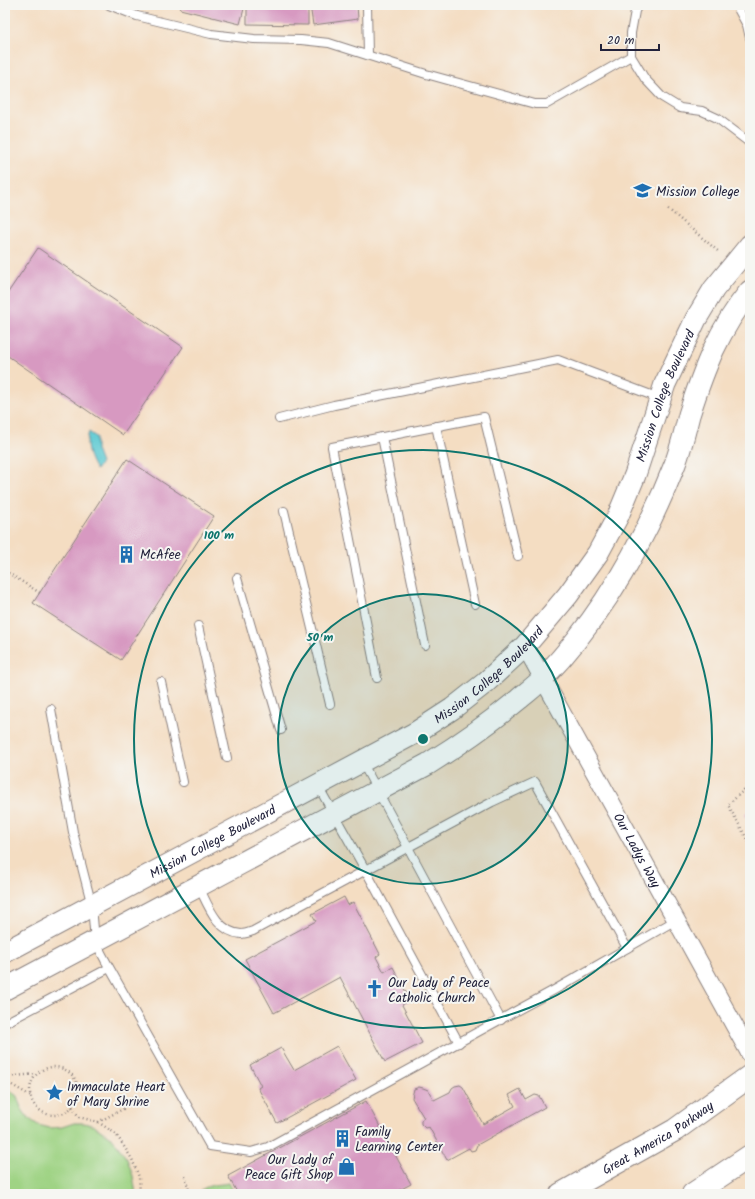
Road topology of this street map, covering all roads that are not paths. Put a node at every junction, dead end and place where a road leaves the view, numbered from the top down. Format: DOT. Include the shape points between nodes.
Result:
graph roads {
  1 [pos="109,5"];
  2 [pos="368,5"];
  3 [pos="638,5"];
  4 [pos="736,5"];
  5 [pos="750,38"];
  6 [pos="368,55"];
  7 [pos="631,56"];
  8 [pos="750,143"];
  9 [pos="750,246"];
  10 [pos="750,290"];
  11 [pos="660,398"];
  12 [pos="279,419"];
  13 [pos="436,426"];
  14 [pos="382,437"];
  15 [pos="284,511"];
  16 [pos="518,556"];
  17 [pos="237,578"];
  18 [pos="475,604"];
  19 [pos="198,626"];
  20 [pos="425,645"];
  21 [pos="525,646"];
  22 [pos="377,678"];
  23 [pos="543,678"];
  24 [pos="161,682"];
  25 [pos="330,704"];
  26 [pos="51,708"];
  27 [pos="281,730"];
  28 [pos="227,758"];
  29 [pos="362,762"];
  30 [pos="183,782"];
  31 [pos="317,785"];
  32 [pos="378,791"];
  33 [pos="334,815"];
  34 [pos="409,847"];
  35 [pos="366,870"];
  36 [pos="198,886"];
  37 [pos="92,906"];
  38 [pos="676,920"];
  39 [pos="95,941"];
  40 [pos="627,948"];
  41 [pos="5,952"];
  42 [pos="109,968"];
  43 [pos="5,989"];
  44 [pos="501,1020"];
  45 [pos="5,1023"];
  46 [pos="459,1043"];
  47 [pos="750,1054"];
  48 [pos="750,1076"];
  49 [pos="750,1156"];
  50 [pos="561,1194"];
  51 [pos="693,1194"];
  1 -- 6 [label="lane" via="137,16 211,34 329,43"];
  2 -- 6 [label="lane"];
  3 -- 7 [label="lane" via="631,33"];
  4 -- 5 [label="lane" via="747,25"];
  6 -- 7 [label="lane" via="451,82 535,104 547,104"];
  7 -- 8 [label="lane" via="662,97 680,108 702,111 718,118"];
  9 -- 11 [label="street, Mission College Boulevard" via="714,289 696,319"];
  10 -- 23 [label="street" via="724,327 710,356 676,463 641,542 600,610"];
  11 -- 12 [label="lane" via="558,360 334,405"];
  11 -- 21 [label="street, Mission College Boulevard" via="635,475 598,553 568,595"];
  13 -- 14 [label="lane"];
  13 -- 16 [label="lane" via="484,417"];
  13 -- 18 [label="lane"];
  14 -- 20 [label="lane"];
  14 -- 22 [label="lane" via="332,447"];
  15 -- 25 [label="lane"];
  17 -- 27 [label="lane"];
  19 -- 28 [label="lane"];
  21 -- 23 [label="street, Our Ladys Way"];
  21 -- 29 [label="street, Mission College Boulevard" via="452,709"];
  23 -- 32 [label="street" via="489,723 456,746"];
  23 -- 38 [label="street, Our Ladys Way"];
  24 -- 30 [label="lane"];
  26 -- 37 [label="lane" via="73,832"];
  29 -- 31 [label="street, Mission College Boulevard"];
  29 -- 32 [label="lane"];
  31 -- 33 [label="lane"];
  31 -- 37 [label="street, Mission College Boulevard"];
  32 -- 33 [label="street"];
  32 -- 34 [label="lane"];
  33 -- 35 [label="lane"];
  33 -- 36 [label="street"];
  34 -- 35 [label="lane"];
  34 -- 40 [label="lane" via="535,782"];
  34 -- 44 [label="lane"];
  35 -- 36 [label="lane" via="253,931 242,934 231,932 217,921"];
  35 -- 46 [label="lane"];
  36 -- 39 [label="street"];
  37 -- 39 [label="lane"];
  37 -- 41 [label="street, Mission College Boulevard"];
  38 -- 40 [label="lane"];
  38 -- 47 [label="street, Our Ladys Way"];
  39 -- 42 [label="lane"];
  39 -- 43 [label="street"];
  40 -- 44 [label="lane"];
  42 -- 45 [label="lane"];
  42 -- 46 [label="lane" via="210,1146 250,1152 268,1147"];
  44 -- 46 [label="lane"];
  48 -- 50 [label="main road, Great America Parkway" via="675,1130"];
  49 -- 51 [label="main road"];
}
